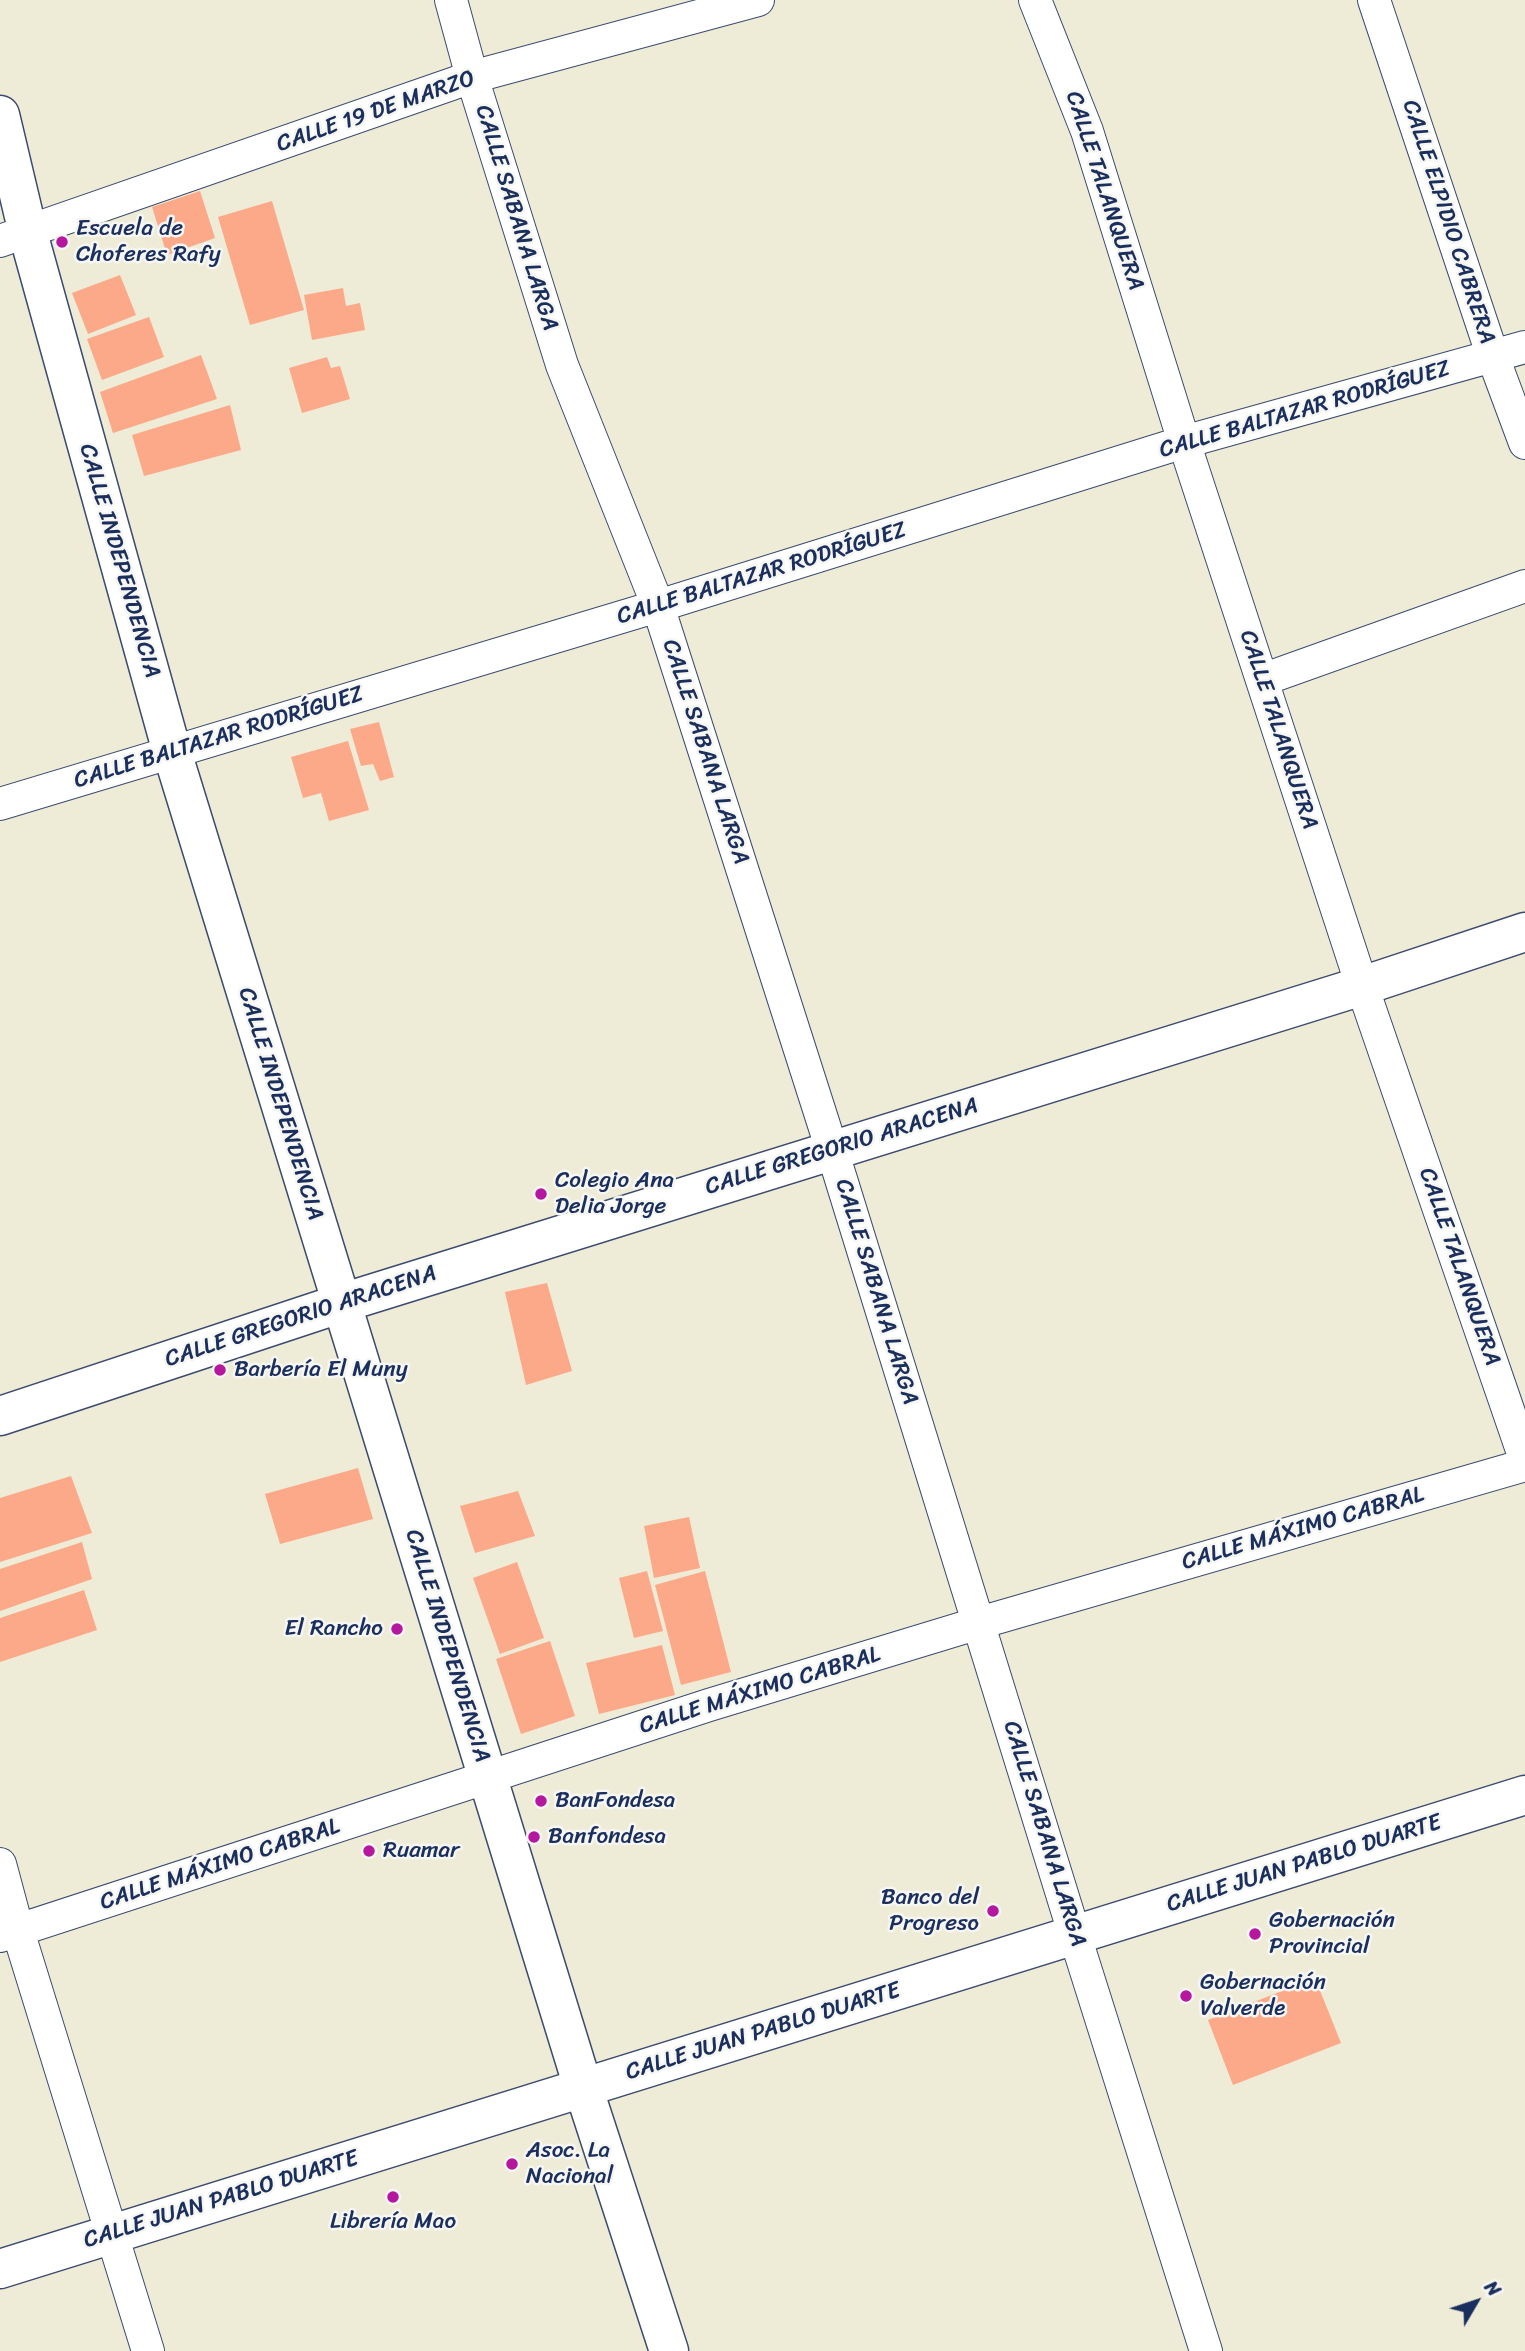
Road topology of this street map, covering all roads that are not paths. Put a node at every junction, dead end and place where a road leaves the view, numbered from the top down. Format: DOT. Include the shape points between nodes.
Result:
graph roads {
  1 [pos="451,0"];
  2 [pos="758,0"];
  3 [pos="1035,0"];
  4 [pos="1374,0"];
  5 [pos="472,78"];
  6 [pos="0,115"];
  7 [pos="14,237"];
  8 [pos="1525,347"];
  9 [pos="1493,357"];
  10 [pos="1184,442"];
  11 [pos="1525,443"];
  12 [pos="1525,586"];
  13 [pos="658,606"];
  14 [pos="1262,680"];
  15 [pos="172,752"];
  16 [pos="0,804"];
  17 [pos="1525,932"];
  18 [pos="1362,986"];
  19 [pos="832,1150"];
  20 [pos="342,1303"];
  21 [pos="0,1416"];
  22 [pos="1525,1459"];
  23 [pos="1525,1465"];
  24 [pos="979,1623"];
  25 [pos="488,1778"];
  26 [pos="1525,1795"];
  27 [pos="0,1864"];
  28 [pos="9,1933"];
  29 [pos="1075,1936"];
  30 [pos="583,2087"];
  31 [pos="112,2235"];
  32 [pos="0,2269"];
  33 [pos="148,2351"];
  34 [pos="669,2351"];
  35 [pos="1206,2351"];
  1 -- 5 [label="street, CALLE SABANA LARGA"];
  2 -- 5 [label="street, CALLE 19 DE MARZO"];
  3 -- 10 [label="street, CALLE TALANQUERA" via="1087,131"];
  4 -- 9 [label="street, CALLE ELPIDIO CABRERA"];
  5 -- 7 [label="street, CALLE 19 DE MARZO"];
  5 -- 13 [label="street, CALLE SABANA LARGA" via="562,365"];
  6 -- 7 [label="street, CALLE INDEPENDENCIA"];
  7 -- 15 [label="street, CALLE INDEPENDENCIA"];
  8 -- 9 [label="street, CALLE BALTAZAR RODRÍGUEZ"];
  9 -- 10 [label="street, CALLE BALTAZAR RODRÍGUEZ"];
  9 -- 11 [label="street, CALLE ELPIDIO CABRERA"];
  10 -- 13 [label="street, CALLE BALTAZAR RODRÍGUEZ"];
  10 -- 14 [label="street, CALLE TALANQUERA"];
  12 -- 14 [label="street"];
  13 -- 15 [label="street, CALLE BALTAZAR RODRÍGUEZ"];
  13 -- 19 [label="street, CALLE SABANA LARGA"];
  14 -- 18 [label="street, CALLE TALANQUERA"];
  15 -- 16 [label="street, CALLE BALTAZAR RODRÍGUEZ"];
  15 -- 20 [label="street, CALLE INDEPENDENCIA"];
  17 -- 18 [label="street, CALLE GREGORIO ARACENA"];
  18 -- 19 [label="street, CALLE GREGORIO ARACENA"];
  18 -- 22 [label="street, CALLE TALANQUERA"];
  19 -- 20 [label="street, CALLE GREGORIO ARACENA"];
  19 -- 24 [label="street, CALLE SABANA LARGA"];
  20 -- 21 [label="street, CALLE GREGORIO ARACENA"];
  20 -- 25 [label="street, CALLE INDEPENDENCIA"];
  23 -- 24 [label="street, CALLE MÁXIMO CABRAL"];
  24 -- 25 [label="street, CALLE MÁXIMO CABRAL"];
  24 -- 29 [label="street, CALLE SABANA LARGA"];
  25 -- 28 [label="street, CALLE MÁXIMO CABRAL"];
  25 -- 30 [label="street, CALLE INDEPENDENCIA"];
  26 -- 29 [label="street, CALLE JUAN PABLO DUARTE"];
  27 -- 28 [label="street"];
  28 -- 31 [label="street"];
  29 -- 30 [label="street, CALLE JUAN PABLO DUARTE"];
  29 -- 35 [label="street, CALLE SABANA LARGA"];
  30 -- 31 [label="street, CALLE JUAN PABLO DUARTE"];
  30 -- 34 [label="street, CALLE INDEPENDENCIA"];
  31 -- 32 [label="street, CALLE JUAN PABLO DUARTE"];
  31 -- 33 [label="street"];
}
